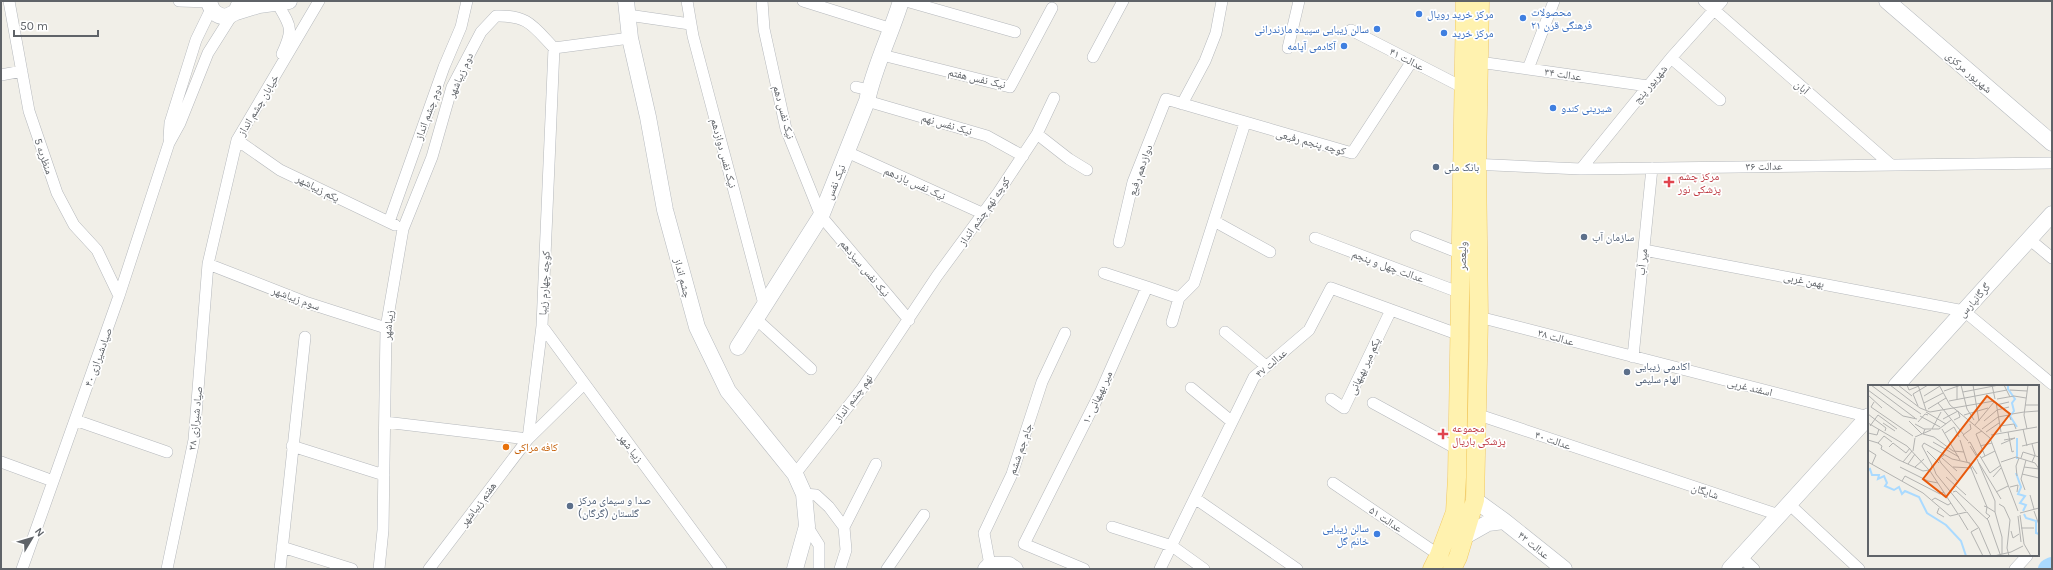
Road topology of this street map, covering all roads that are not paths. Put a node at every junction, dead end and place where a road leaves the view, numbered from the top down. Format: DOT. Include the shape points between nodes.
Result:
graph roads {
  1 [pos="8,1"];
  2 [pos="179,1"];
  3 [pos="319,1"];
  4 [pos="467,1"];
  5 [pos="686,1"];
  6 [pos="762,1"];
  7 [pos="804,1"];
  8 [pos="901,1"];
  9 [pos="906,1"];
  10 [pos="1123,1"];
  11 [pos="1222,1"];
  12 [pos="1299,1"];
  13 [pos="1465,1"];
  14 [pos="1480,1"];
  15 [pos="1554,1"];
  16 [pos="1704,1"];
  17 [pos="1722,1"];
  18 [pos="1887,1"];
  19 [pos="283,2"];
  20 [pos="209,4"];
  21 [pos="627,8"];
  22 [pos="1052,8"];
  23 [pos="236,9"];
  24 [pos="1714,10"];
  25 [pos="690,24"];
  26 [pos="892,30"];
  27 [pos="1351,30"];
  28 [pos="1015,32"];
  29 [pos="630,38"];
  30 [pos="554,48"];
  31 [pos="1288,48"];
  32 [pos="882,55"];
  33 [pos="1093,57"];
  34 [pos="1672,58"];
  35 [pos="1412,61"];
  36 [pos="1479,62"];
  37 [pos="1528,69"];
  38 [pos="22,71"];
  39 [pos="1,75"];
  40 [pos="270,84"];
  41 [pos="1648,86"];
  42 [pos="1464,88"];
  43 [pos="864,93"];
  44 [pos="1054,98"];
  45 [pos="1166,99"];
  46 [pos="1720,100"];
  47 [pos="1182,104"];
  48 [pos="1245,123"];
  49 [pos="1037,134"];
  50 [pos="237,140"];
  51 [pos="169,143"];
  52 [pos="2052,143"];
  53 [pos="846,152"];
  54 [pos="1023,156"];
  55 [pos="2052,163"];
  56 [pos="1470,164"];
  57 [pos="1890,164"];
  58 [pos="1652,168"];
  59 [pos="1581,169"];
  60 [pos="1087,170"];
  61 [pos="984,214"];
  62 [pos="2052,214"];
  63 [pos="821,216"];
  64 [pos="1214,221"];
  65 [pos="388,222"];
  66 [pos="403,229"];
  67 [pos="1416,236"];
  68 [pos="1315,238"];
  69 [pos="2029,239"];
  70 [pos="1119,242"];
  71 [pos="1644,250"];
  72 [pos="1270,252"];
  73 [pos="1462,254"];
  74 [pos="2052,258"];
  75 [pos="208,264"];
  76 [pos="1104,273"];
  77 [pos="1146,287"];
  78 [pos="1461,293"];
  79 [pos="120,296"];
  80 [pos="1179,298"];
  81 [pos="764,304"];
  82 [pos="1391,310"];
  83 [pos="1964,311"];
  84 [pos="1479,316"];
  85 [pos="755,318"];
  86 [pos="909,320"];
  87 [pos="1172,322"];
  88 [pos="542,326"];
  89 [pos="386,328"];
  90 [pos="1225,332"];
  91 [pos="1065,333"];
  92 [pos="1460,335"];
  93 [pos="305,337"];
  94 [pos="738,348"];
  95 [pos="1633,357"];
  96 [pos="1266,366"];
  97 [pos="811,369"];
  98 [pos="584,384"];
  99 [pos="2052,384"];
  100 [pos="1897,385"];
  101 [pos="1191,388"];
  102 [pos="1331,399"];
  103 [pos="1373,403"];
  104 [pos="1476,414"];
  105 [pos="1868,417"];
  106 [pos="1868,418"];
  107 [pos="75,420"];
  108 [pos="1231,421"];
  109 [pos="385,422"];
  110 [pos="528,439"];
  111 [pos="292,446"];
  112 [pos="1457,449"];
  113 [pos="167,452"];
  114 [pos="1,462"];
  115 [pos="876,464"];
  116 [pos="1630,466"];
  117 [pos="795,474"];
  118 [pos="384,475"];
  119 [pos="53,481"];
  120 [pos="1333,483"];
  121 [pos="804,494"];
  122 [pos="1196,499"];
  123 [pos="1475,500"];
  124 [pos="1784,510"];
  125 [pos="924,515"];
  126 [pos="1504,521"];
  127 [pos="807,526"];
  128 [pos="844,527"];
  129 [pos="1112,527"];
  130 [pos="1465,536"];
  131 [pos="1172,546"];
  132 [pos="282,547"];
  133 [pos="2027,556"];
  134 [pos="1436,562"];
  135 [pos="1736,563"];
  136 [pos="1069,566"];
  137 [pos="988,567"];
  138 [pos="22,569"];
  139 [pos="167,569"];
  140 [pos="280,569"];
  141 [pos="352,569"];
  142 [pos="379,569"];
  143 [pos="429,569"];
  144 [pos="721,569"];
  145 [pos="794,569"];
  146 [pos="819,569"];
  147 [pos="840,569"];
  148 [pos="886,569"];
  149 [pos="1015,569"];
  150 [pos="1084,569"];
  151 [pos="1160,569"];
  152 [pos="1204,569"];
  153 [pos="1297,569"];
  154 [pos="1452,569"];
  155 [pos="1564,569"];
  156 [pos="1754,569"];
  157 [pos="1859,569"];
  158 [pos="2015,569"];
  1 -- 38 [label="street, منظریه 5"];
  2 -- 20 [label="street"];
  3 -- 40 [label="street, خیابان چشم انداز"];
  4 -- 65 [label="street, دوم چشم انداز" via="461,27"];
  5 -- 25 [label="street, نیک نفس دوازدهم"];
  6 -- 63 [label="street, نیک نفس دهم" via="764,29 786,129"];
  7 -- 26 [label="street"];
  8 -- 26 [label="street, نیک نفس"];
  9 -- 28 [label="street"];
  10 -- 33 [label="street"];
  11 -- 47 [label="street" via="1216,33 1206,60"];
  12 -- 31 [label="street"];
  13 -- 42 [label="main road, ولیعصر"];
  14 -- 36 [label="main road, ولیعصر"];
  15 -- 37 [label="street"];
  16 -- 24 [label="street, آبان"];
  17 -- 24 [label="street, شهریور پنج"];
  18 -- 52 [label="street, شهریور مرکزی"];
  19 -- 23 [label="street"];
  19 -- 40 [label="street" via="291,34 272,69"];
  20 -- 23 [label="street" via="221,17"];
  20 -- 51 [label="street, ۴۰ صیادشیرازی" via="170,123"];
  21 -- 25 [label="street"];
  21 -- 29 [label="street, چشم انداز"];
  22 -- 32 [label="street, نیک نفس هفتم" via="1010,87"];
  23 -- 51 [label="street, ۴۰ صیادشیرازی" via="208,53 180,123"];
  24 -- 34 [label="street, شهریور پنج"];
  24 -- 57 [label="street, آبان"];
  25 -- 81 [label="street, نیک نفس دوازدهم"];
  26 -- 32 [label="street, نیک نفس"];
  27 -- 35 [label="street, عدالت ۴۱"];
  29 -- 30 [label="street"];
  29 -- 117 [label="street, چشم انداز" via="665,210 697,327 728,391"];
  30 -- 66 [label="street, دوم زیباشهر" via="530,24 514,16 496,16 481,32 452,87 432,157"];
  30 -- 88 [label="street, کوچه چهارم زیبا"];
  32 -- 43 [label="street, نیک نفس"];
  34 -- 41 [label="street, شهریور پنج"];
  34 -- 46 [label="street"];
  35 -- 42 [label="street, عدالت ۴۱"];
  35 -- 48 [label="street, کوچه پنجم رفیعی" via="1352,153"];
  36 -- 37 [label="street, عدالت ۳۴"];
  36 -- 56 [label="main road, ولیعصر"];
  37 -- 41 [label="street, عدالت ۳۴"];
  38 -- 39 [label="street"];
  38 -- 79 [label="street, منظریه 5" via="29,111 57,193 74,225 97,250"];
  40 -- 50 [label="street, خیابان چشم انداز"];
  41 -- 59 [label="street, شهریور پنج"];
  42 -- 56 [label="main road, ولیعصر"];
  43 -- 53 [label="street, نیک نفس"];
  43 -- 54 [label="street, نیک نفس نهم" via="987,136"];
  44 -- 49 [label="street, کوچه نهم چشم انداز"];
  45 -- 47 [label="street, کوچه پنجم رفیعی"];
  45 -- 70 [label="street, دوازدهم رفیع" via="1133,182"];
  47 -- 48 [label="street, کوچه پنجم رفیعی"];
  48 -- 64 [label="street"];
  49 -- 54 [label="street, کوچه نهم چشم انداز"];
  49 -- 60 [label="street"];
  50 -- 65 [label="street, یکم زیباشهر" via="280,170"];
  50 -- 75 [label="street, خیابان چشم انداز"];
  51 -- 79 [label="street, ۴۰ صیادشیرازی"];
  53 -- 61 [label="street, نیک نفس یازدهم"];
  53 -- 63 [label="street, نیک نفس"];
  54 -- 61 [label="street, کوچه نهم چشم انداز"];
  55 -- 57 [label="street, عدالت ۳۶"];
  56 -- 59 [label="street, عدالت ۳۶"];
  56 -- 73 [label="main road, ولیعصر"];
  56 -- 84 [label="main road, ولیعصر"];
  57 -- 58 [label="street, عدالت ۳۶"];
  58 -- 59 [label="street, عدالت ۳۶"];
  58 -- 71 [label="street, میر آب"];
  61 -- 86 [label="street, کوچه نهم چشم انداز" via="937,276"];
  62 -- 69 [label="street, گرگانپارس"];
  63 -- 81 [label="street, نیک نفس"];
  63 -- 86 [label="street, نیک نفس سیزدهم"];
  64 -- 72 [label="street"];
  64 -- 80 [label="street" via="1194,282"];
  65 -- 66 [label="street, یکم زیباشهر"];
  66 -- 89 [label="street, زیباشهر"];
  67 -- 73 [label="street"];
  68 -- 78 [label="street, عدالت چهل و پنجم"];
  69 -- 74 [label="street"];
  69 -- 83 [label="street, گرگانپارس"];
  71 -- 83 [label="street, بهمن غربی"];
  71 -- 95 [label="street, میر آب"];
  73 -- 78 [label="main road, ولیعصر"];
  75 -- 89 [label="street, سوم زیباشهر" via="308,303"];
  75 -- 139 [label="street, صیاد شیرازی ۳۸" via="194,440"];
  76 -- 77 [label="street"];
  77 -- 80 [label="street"];
  77 -- 136 [label="street, ۱۰ میر بهبهانی" via="1101,390 1024,544"];
  78 -- 92 [label="main road, ولیعصر"];
  79 -- 107 [label="street, ۴۰ صیادشیرازی"];
  80 -- 87 [label="street"];
  81 -- 85 [label="street, نیک نفس"];
  82 -- 92 [label="street, عدالت ۴۷"];
  82 -- 96 [label="street, عدالت ۴۷" via="1331,288 1309,330"];
  82 -- 102 [label="street, یکم میر بهبهانی" via="1344,408"];
  83 -- 99 [label="street"];
  83 -- 100 [label="street, گرگانپارس"];
  84 -- 95 [label="street, عدالت ۳۸"];
  84 -- 104 [label="main road, ولیعصر"];
  85 -- 94 [label="street, نیک نفس"];
  85 -- 97 [label="street"];
  86 -- 117 [label="street, نهم چشم انداز" via="861,390"];
  88 -- 98 [label="street, زیبا شهر"];
  88 -- 110 [label="street, کوچه چهارم زیبا"];
  89 -- 109 [label="street, زیباشهر"];
  90 -- 96 [label="street"];
  91 -- 137 [label="street, جام جم ششم" via="1042,382 1012,474 984,533"];
  92 -- 112 [label="main road, ولیعصر"];
  93 -- 111 [label="street"];
  95 -- 105 [label="street, اسفند غربی"];
  96 -- 108 [label="street, عدالت ۴۷" via="1254,377"];
  98 -- 110 [label="street"];
  98 -- 144 [label="street, زیبا شهر"];
  101 -- 108 [label="street"];
  103 -- 112 [label="street"];
  104 -- 116 [label="street, عدالت ۴۰"];
  104 -- 123 [label="main road, ولیعصر"];
  106 -- 124 [label="street"];
  107 -- 113 [label="street"];
  107 -- 119 [label="street, ۴۰ صیادشیرازی"];
  108 -- 122 [label="street, عدالت ۴۷"];
  109 -- 110 [label="street"];
  109 -- 118 [label="street, زیباشهر"];
  110 -- 143 [label="street, هفتم زیباشهر"];
  111 -- 118 [label="street"];
  111 -- 132 [label="street"];
  112 -- 134 [label="main road, ولیعصر" via="1455,512"];
  114 -- 119 [label="street"];
  115 -- 128 [label="street"];
  116 -- 124 [label="street, شایگان"];
  117 -- 121 [label="street, چشم انداز"];
  118 -- 142 [label="street, زیباشهر"];
  119 -- 138 [label="street, ۴۰ صیادشیرازی"];
  120 -- 134 [label="street, عدالت ۵۱"];
  121 -- 127 [label="street, چشم انداز"];
  121 -- 128 [label="street" via="816,495"];
  122 -- 131 [label="street, عدالت ۴۷"];
  122 -- 153 [label="street"];
  123 -- 126 [label="street, عدالت ۴۲"];
  123 -- 130 [label="main road, ولیعصر"];
  124 -- 135 [label="street"];
  124 -- 157 [label="street"];
  125 -- 148 [label="street"];
  126 -- 130 [label="street" via="1488,523"];
  126 -- 155 [label="street, عدالت ۴۲"];
  127 -- 145 [label="street"];
  127 -- 146 [label="street" via="819,546"];
  128 -- 147 [label="street" via="846,550"];
  129 -- 131 [label="street"];
  130 -- 154 [label="main road, ولیعصر"];
  131 -- 151 [label="street, عدالت ۴۷"];
  131 -- 152 [label="street"];
  132 -- 140 [label="street"];
  132 -- 141 [label="street"];
  133 -- 158 [label="street"];
  135 -- 156 [label="street"];
  136 -- 150 [label="street"];
  137 -- 149 [label="street" via="1009,565"];
}
